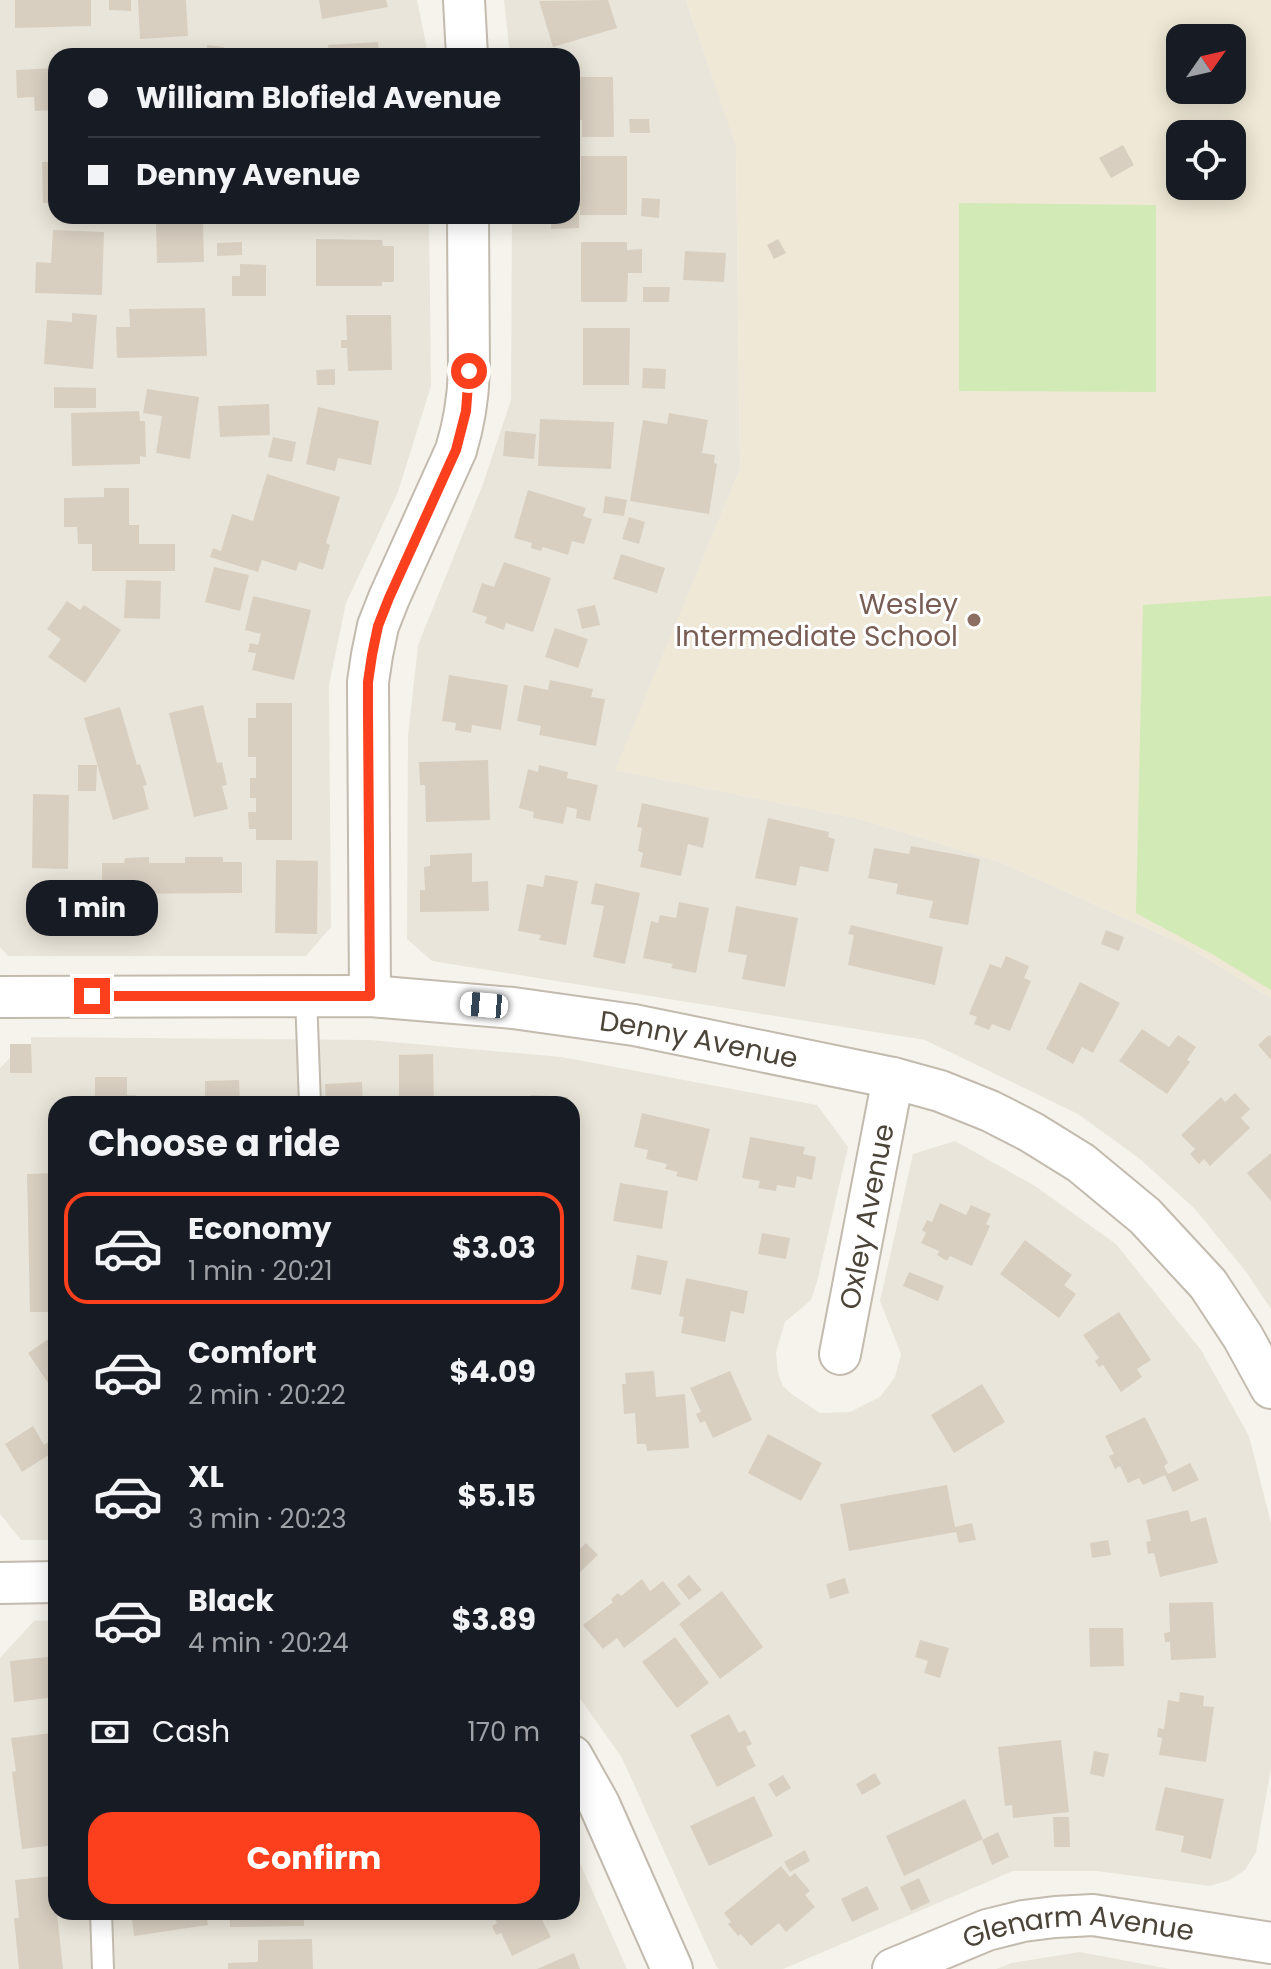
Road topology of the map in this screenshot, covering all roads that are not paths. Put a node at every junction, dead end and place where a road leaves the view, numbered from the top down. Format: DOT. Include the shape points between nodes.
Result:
graph roads {
  1 [pos="464,0"];
  2 [pos="467,48"];
  3 [pos="468,224"];
  4 [pos="306,996"];
  5 [pos="370,996"];
  6 [pos="0,997"];
  7 [pos="893,1078"];
  8 [pos="310,1096"];
  9 [pos="840,1354"];
  10 [pos="1271,1388"];
  11 [pos="48,1582"];
  12 [pos="0,1583"];
  13 [pos="580,1770"];
  14 [pos="101,1920"];
  15 [pos="1271,1943"];
  16 [pos="103,1969"];
  17 [pos="672,1969"];
  18 [pos="893,1969"];
  1 -- 2 [label="street"];
  3 -- 5 [label="street" via="469,371 462,430 378,626 368,682"];
  4 -- 5 [label="street, Denny Avenue"];
  4 -- 6 [label="street, Denny Avenue"];
  4 -- 8 [label="lane"];
  5 -- 7 [label="street, Denny Avenue" via="634,1025"];
  7 -- 9 [label="street, Oxley Avenue"];
  7 -- 10 [label="street, Denny Avenue" via="990,1111 1081,1163 1117,1191 1208,1284"];
  11 -- 12 [label="street"];
  13 -- 17 [label="street"];
  14 -- 16 [label="lane"];
  15 -- 18 [label="street, Glenarm Avenue" via="1093,1915 1055,1917 987,1930"];
}
